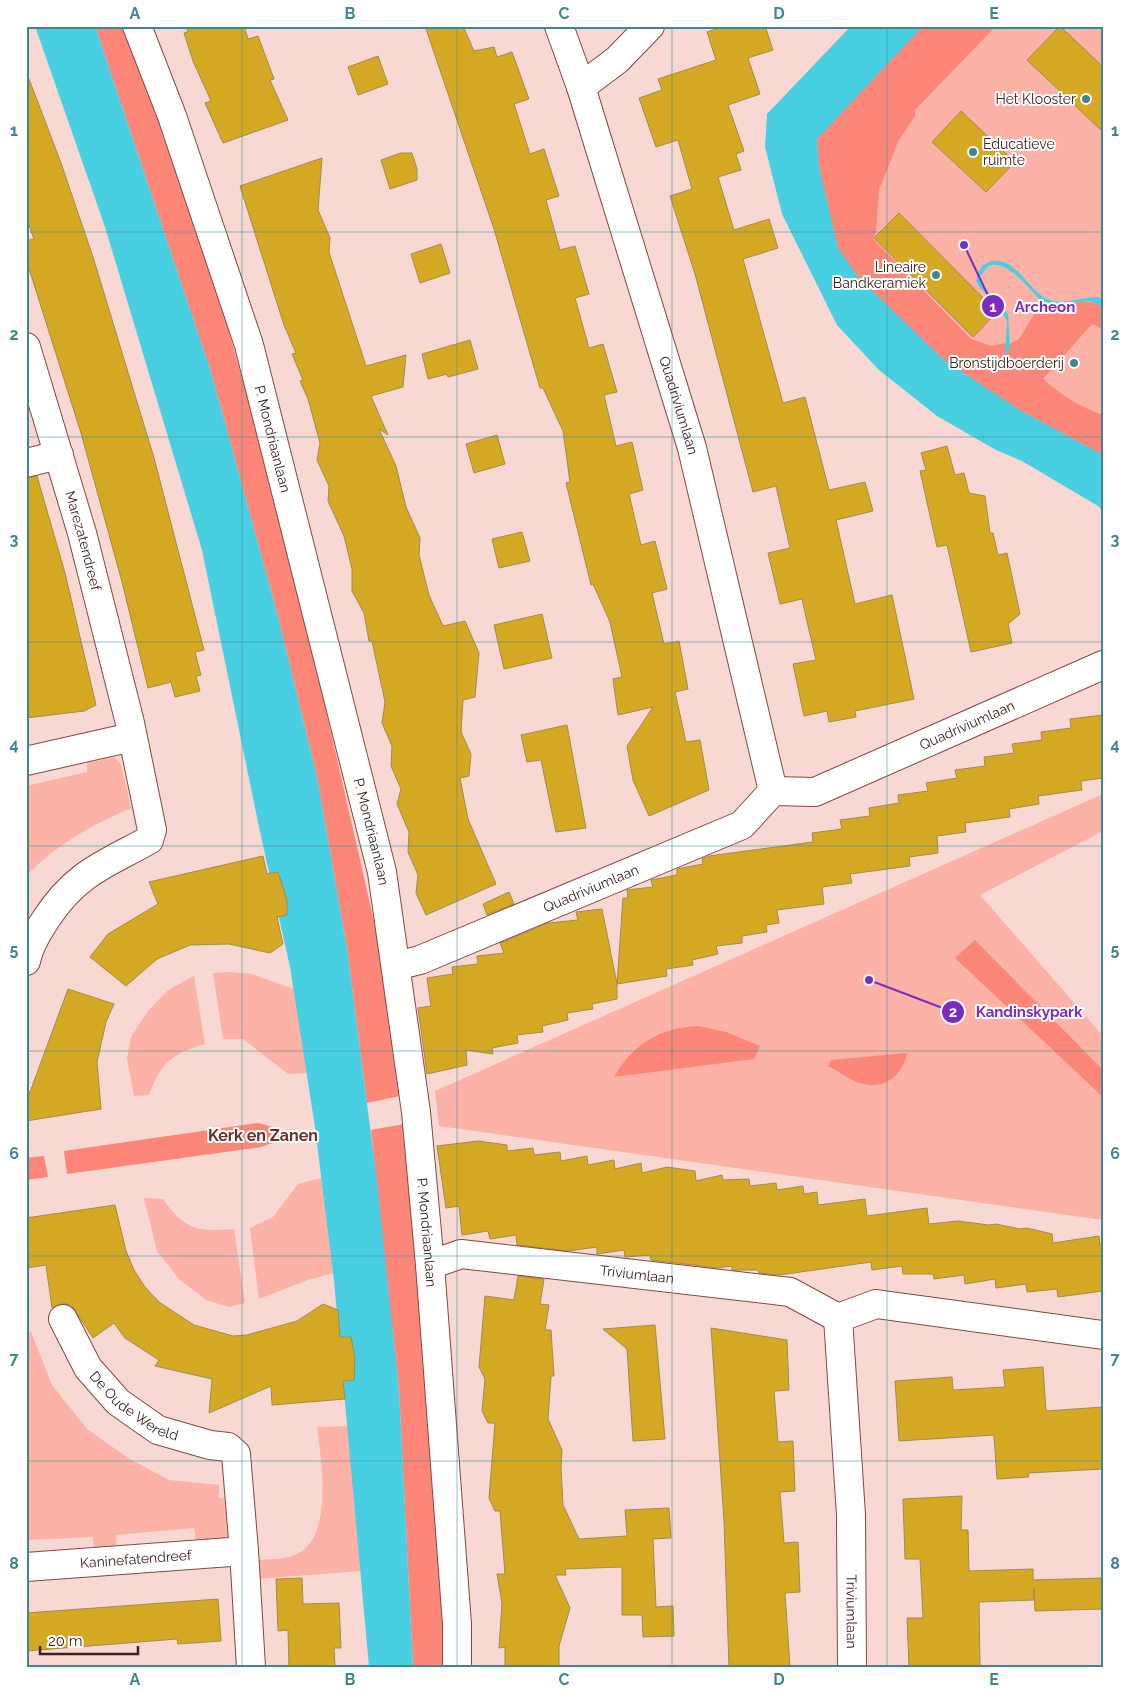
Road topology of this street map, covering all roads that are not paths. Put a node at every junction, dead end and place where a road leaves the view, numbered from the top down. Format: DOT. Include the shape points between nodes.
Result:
graph roads {
  1 [pos="137,26"];
  2 [pos="559,26"];
  3 [pos="650,26"];
  4 [pos="581,87"];
  5 [pos="26,346"];
  6 [pos="59,455"];
  7 [pos="26,463"];
  8 [pos="1103,666"];
  9 [pos="132,737"];
  10 [pos="26,761"];
  11 [pos="773,791"];
  12 [pos="26,961"];
  13 [pos="396,966"];
  14 [pos="430,1265"];
  15 [pos="838,1318"];
  16 [pos="63,1319"];
  17 [pos="1103,1335"];
  18 [pos="244,1551"];
  19 [pos="26,1567"];
  20 [pos="251,1667"];
  21 [pos="457,1667"];
  22 [pos="852,1667"];
  1 -- 13 [label="street, P. Mondriaanlaan" via="172,116 249,345 382,872"];
  2 -- 4 [label="street, Quadriviumlaan"];
  3 -- 4 [label="street" via="617,60"];
  4 -- 11 [label="street, Quadriviumlaan" via="692,448"];
  5 -- 6 [label="street, Marezatendreef"];
  6 -- 7 [label="street"];
  6 -- 9 [label="street, Marezatendreef" via="82,533"];
  8 -- 11 [label="street, Quadriviumlaan" via="815,792"];
  9 -- 10 [label="street"];
  9 -- 12 [label="street, Marezatendreef" via="152,830 150,840 101,864 78,880 39,929"];
  11 -- 13 [label="street, Quadriviumlaan" via="742,825 420,960"];
  13 -- 14 [label="street, P. Mondriaanlaan" via="416,1112"];
  14 -- 15 [label="street, Triviumlaan" via="461,1254 790,1292"];
  14 -- 21 [label="street, P. Mondriaanlaan" via="457,1624"];
  15 -- 17 [label="street" via="876,1304"];
  15 -- 22 [label="street, Triviumlaan" via="851,1515"];
  16 -- 18 [label="street, De Oude Wereld" via="88,1368 118,1402 158,1430 228,1447 236,1454"];
  18 -- 19 [label="street, Kaninefatendreef"];
  18 -- 20 [label="street"];
}
